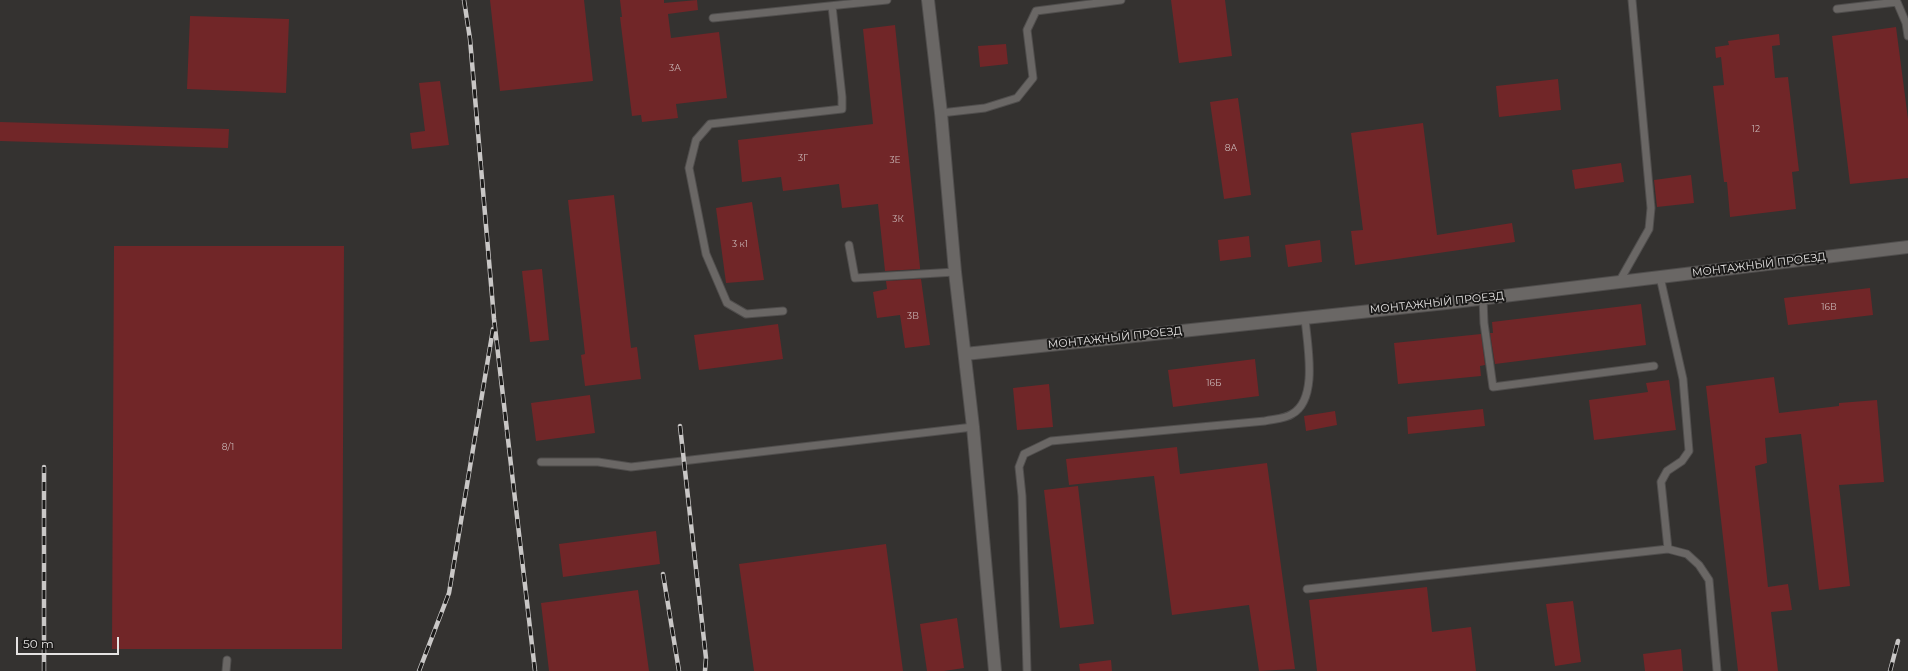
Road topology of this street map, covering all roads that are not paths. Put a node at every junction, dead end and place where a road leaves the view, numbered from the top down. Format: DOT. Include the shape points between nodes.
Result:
graph roads {
  1 [pos="887,0"];
  2 [pos="928,0"];
  3 [pos="1121,0"];
  4 [pos="1632,0"];
  5 [pos="832,6"];
  6 [pos="1837,9"];
  7 [pos="1905,14"];
  8 [pos="713,18"];
  9 [pos="1908,36"];
  10 [pos="941,113"];
  11 [pos="849,245"];
  12 [pos="1908,247"];
  13 [pos="955,272"];
  14 [pos="1660,277"];
  15 [pos="1619,282"];
  16 [pos="1483,298"];
  17 [pos="783,311"];
  18 [pos="1305,318"];
  19 [pos="965,354"];
  20 [pos="1654,366"];
  21 [pos="973,426"];
  22 [pos="541,462"];
  23 [pos="1668,549"];
  24 [pos="1307,589"];
  25 [pos="227,660"];
  26 [pos="226,671"];
  27 [pos="995,671"];
  28 [pos="1027,671"];
  29 [pos="1717,671"];
  1 -- 5 [label="lane"];
  2 -- 10 [label="street"];
  3 -- 10 [label="lane" via="1036,11 1027,30 1033,78 1017,98 985,108"];
  4 -- 15 [label="lane" via="1651,208 1648,229"];
  5 -- 8 [label="lane"];
  5 -- 17 [label="lane" via="842,109 710,124 696,140 689,168 706,254 727,303 746,314"];
  6 -- 7 [label="lane" via="1897,2"];
  7 -- 9 [label="lane"];
  10 -- 13 [label="street"];
  11 -- 13 [label="lane" via="855,278"];
  12 -- 14 [label="street, МОНТАЖНЫЙ ПРОЕЗД"];
  13 -- 19 [label="street"];
  14 -- 15 [label="street, МОНТАЖНЫЙ ПРОЕЗД"];
  14 -- 23 [label="lane" via="1683,379 1690,451 1682,461 1667,471 1661,482"];
  15 -- 16 [label="street, МОНТАЖНЫЙ ПРОЕЗД"];
  16 -- 18 [label="street, МОНТАЖНЫЙ ПРОЕЗД"];
  16 -- 20 [label="lane" via="1493,387"];
  18 -- 19 [label="street, МОНТАЖНЫЙ ПРОЕЗД"];
  18 -- 28 [label="lane" via="1310,373 1306,400 1292,414 1265,421 1051,441 1024,454 1019,467"];
  19 -- 21 [label="street"];
  21 -- 22 [label="lane" via="632,467 598,462"];
  21 -- 27 [label="street"];
  23 -- 24 [label="lane"];
  23 -- 29 [label="lane" via="1687,554 1699,565 1709,580"];
  25 -- 26 [label="lane"];
}
